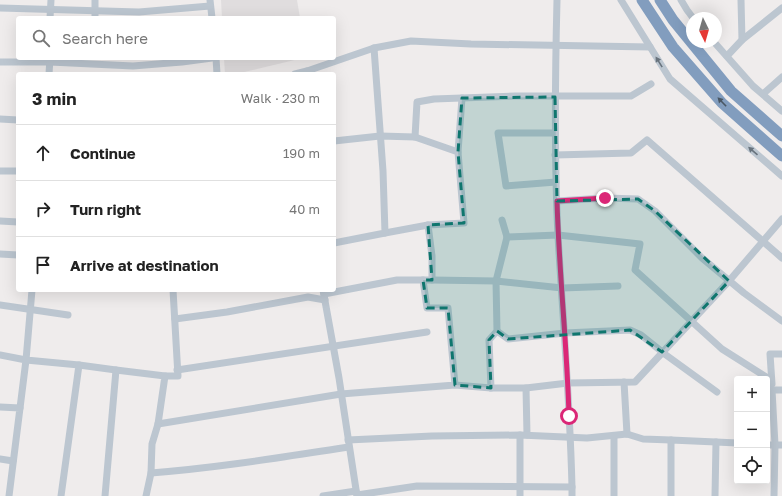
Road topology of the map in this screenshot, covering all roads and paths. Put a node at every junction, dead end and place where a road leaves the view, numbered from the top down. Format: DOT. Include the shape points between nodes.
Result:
graph roads {
  1 [pos="51,0"];
  2 [pos="95,0"];
  3 [pos="557,0"];
  4 [pos="621,0"];
  5 [pos="642,0"];
  6 [pos="660,0"];
  7 [pos="681,0"];
  8 [pos="741,0"];
  9 [pos="210,3"];
  10 [pos="0,8"];
  11 [pos="51,8"];
  12 [pos="782,8"];
  13 [pos="95,10"];
  14 [pos="688,12"];
  15 [pos="50,16"];
  16 [pos="95,16"];
  17 [pos="212,16"];
  18 [pos="742,40"];
  19 [pos="556,45"];
  20 [pos="650,47"];
  21 [pos="374,48"];
  22 [pos="720,48"];
  23 [pos="727,56"];
  24 [pos="50,60"];
  25 [pos="197,60"];
  26 [pos="216,60"];
  27 [pos="96,61"];
  28 [pos="0,62"];
  29 [pos="49,72"];
  30 [pos="217,72"];
  31 [pos="308,72"];
  32 [pos="782,78"];
  33 [pos="651,84"];
  34 [pos="763,94"];
  35 [pos="555,97"];
  36 [pos="462,98"];
  37 [pos="782,110"];
  38 [pos="0,119"];
  39 [pos="16,120"];
  40 [pos="555,133"];
  41 [pos="380,136"];
  42 [pos="782,136"];
  43 [pos="416,137"];
  44 [pos="336,141"];
  45 [pos="458,152"];
  46 [pos="556,155"];
  47 [pos="782,156"];
  48 [pos="0,171"];
  49 [pos="16,171"];
  50 [pos="782,176"];
  51 [pos="556,182"];
  52 [pos="557,201"];
  53 [pos="782,219"];
  54 [pos="502,220"];
  55 [pos="0,221"];
  56 [pos="16,222"];
  57 [pos="428,225"];
  58 [pos="385,233"];
  59 [pos="558,235"];
  60 [pos="507,238"];
  61 [pos="763,241"];
  62 [pos="336,243"];
  63 [pos="0,254"];
  64 [pos="16,255"];
  65 [pos="782,258"];
  66 [pos="423,280"];
  67 [pos="432,280"];
  68 [pos="729,281"];
  69 [pos="496,282"];
  70 [pos="618,286"];
  71 [pos="562,288"];
  72 [pos="32,292"];
  73 [pos="173,292"];
  74 [pos="324,295"];
  75 [pos="0,305"];
  76 [pos="30,309"];
  77 [pos="68,315"];
  78 [pos="175,319"];
  79 [pos="691,321"];
  80 [pos="782,321"];
  81 [pos="497,331"];
  82 [pos="426,332"];
  83 [pos="565,333"];
  84 [pos="333,347"];
  85 [pos="662,352"];
  86 [pos="782,354"];
  87 [pos="0,355"];
  88 [pos="26,360"];
  89 [pos="78,365"];
  90 [pos="116,370"];
  91 [pos="177,370"];
  92 [pos="165,376"];
  93 [pos="772,380"];
  94 [pos="624,382"];
  95 [pos="568,384"];
  96 [pos="455,385"];
  97 [pos="491,388"];
  98 [pos="526,388"];
  99 [pos="772,390"];
  100 [pos="782,390"];
  101 [pos="717,392"];
  102 [pos="341,394"];
  103 [pos="0,407"];
  104 [pos="20,408"];
  105 [pos="158,424"];
  106 [pos="627,434"];
  107 [pos="523,435"];
  108 [pos="614,436"];
  109 [pos="571,437"];
  110 [pos="671,440"];
  111 [pos="716,442"];
  112 [pos="349,443"];
  113 [pos="734,443"];
  114 [pos="779,445"];
  115 [pos="0,459"];
  116 [pos="13,462"];
  117 [pos="151,473"];
  118 [pos="520,486"];
  119 [pos="572,487"];
  120 [pos="357,494"];
  121 [pos="9,496"];
  122 [pos="60,496"];
  123 [pos="105,496"];
  124 [pos="146,496"];
  125 [pos="323,496"];
  126 [pos="520,496"];
  127 [pos="572,496"];
  128 [pos="614,496"];
  129 [pos="671,496"];
  130 [pos="715,496"];
  131 [pos="774,496"];
  1 -- 11 [label="street"];
  2 -- 13 [label="street"];
  3 -- 19 [label="street"];
  4 -- 20 [label="street"];
  47 -- 5 [label="highway, one-way" via="722,103 673,47"];
  6 -- 42 [label="highway" via="673,20 731,91"];
  7 -- 14 [label="street"];
  8 -- 18 [label="street"];
  9 -- 13 [label="street" via="139,12"];
  9 -- 17 [label="street"];
  10 -- 11 [label="street"];
  11 -- 13 [label="street"];
  11 -- 15 [label="street"];
  12 -- 18 [label="street"];
  13 -- 16 [label="street"];
  18 -- 23 [label="street"];
  19 -- 20 [label="street"];
  19 -- 21 [label="street" via="411,41"];
  19 -- 35 [label="street"];
  50 -- 20 [label="street, one-way" via="670,79"];
  21 -- 31 [label="street"];
  21 -- 41 [label="street"];
  22 -- 23 [label="street"];
  23 -- 34 [label="street"];
  24 -- 27 [label="street"];
  24 -- 28 [label="street"];
  24 -- 29 [label="street"];
  25 -- 27 [label="street" via="133,66"];
  26 -- 30 [label="street"];
  32 -- 34 [label="street"];
  33 -- 35 [label="street" via="631,96"];
  34 -- 37 [label="street"];
  35 -- 36 [label="street"];
  35 -- 40 [label="street"];
  36 -- 43 [label="street" via="417,102"];
  36 -- 45 [label="street"];
  38 -- 39 [label="street"];
  40 -- 46 [label="street"];
  40 -- 51 [label="street" via="498,133 506,186"];
  41 -- 43 [label="street"];
  41 -- 44 [label="street"];
  41 -- 58 [label="street"];
  43 -- 45 [label="street"];
  45 -- 57 [label="street" via="464,223"];
  46 -- 51 [label="street"];
  46 -- 61 [label="street" via="631,153 647,140"];
  48 -- 49 [label="street"];
  51 -- 52 [label="street"];
  52 -- 59 [label="street"];
  52 -- 68 [label="street" via="638,199 656,211 702,258"];
  53 -- 61 [label="street"];
  54 -- 60 [label="street"];
  55 -- 56 [label="street"];
  57 -- 58 [label="street"];
  57 -- 67 [label="street"];
  58 -- 62 [label="street"];
  59 -- 60 [label="street"];
  59 -- 71 [label="street"];
  59 -- 79 [label="street" via="640,244 636,270"];
  60 -- 69 [label="street"];
  61 -- 65 [label="street"];
  61 -- 68 [label="street"];
  63 -- 64 [label="street"];
  66 -- 67 [label="street"];
  66 -- 74 [label="street" via="397,280"];
  66 -- 96 [label="street" via="427,308 448,308"];
  67 -- 69 [label="street"];
  68 -- 79 [label="street"];
  68 -- 80 [label="street"];
  69 -- 71 [label="street"];
  69 -- 81 [label="street"];
  70 -- 71 [label="street"];
  71 -- 83 [label="street"];
  72 -- 76 [label="street"];
  73 -- 78 [label="street"];
  74 -- 78 [label="street"];
  74 -- 84 [label="street"];
  75 -- 76 [label="street"];
  76 -- 77 [label="street"];
  76 -- 88 [label="street"];
  78 -- 91 [label="street"];
  79 -- 85 [label="street"];
  79 -- 93 [label="street" via="722,349"];
  81 -- 83 [label="street" via="508,339"];
  81 -- 97 [label="street" via="489,340"];
  82 -- 84 [label="street"];
  83 -- 85 [label="street" via="630,330 641,335"];
  83 -- 95 [label="street"];
  84 -- 91 [label="street"];
  84 -- 102 [label="street"];
  85 -- 94 [label="street" via="635,382"];
  85 -- 101 [label="street"];
  86 -- 93 [label="street" via="770,354"];
  87 -- 88 [label="street"];
  88 -- 89 [label="street"];
  88 -- 104 [label="street"];
  89 -- 90 [label="street"];
  89 -- 122 [label="street"];
  90 -- 92 [label="street"];
  90 -- 123 [label="street"];
  91 -- 92 [label="street" via="178,376"];
  92 -- 105 [label="street"];
  93 -- 99 [label="street"];
  94 -- 95 [label="street"];
  94 -- 106 [label="street"];
  95 -- 98 [label="street"];
  95 -- 109 [label="street"];
  96 -- 97 [label="street"];
  96 -- 102 [label="street"];
  97 -- 98 [label="street"];
  98 -- 107 [label="street"];
  99 -- 100 [label="street"];
  99 -- 114 [label="street"];
  102 -- 105 [label="street"];
  102 -- 112 [label="street"];
  103 -- 104 [label="street"];
  104 -- 116 [label="street"];
  105 -- 117 [label="street" via="152,444"];
  106 -- 108 [label="street"];
  106 -- 110 [label="street" via="643,439"];
  107 -- 109 [label="street"];
  107 -- 112 [label="street" via="432,436"];
  107 -- 118 [label="street"];
  108 -- 109 [label="street"];
  108 -- 128 [label="street"];
  109 -- 119 [label="street"];
  110 -- 111 [label="street"];
  110 -- 129 [label="street"];
  111 -- 113 [label="street"];
  111 -- 130 [label="street"];
  112 -- 117 [label="street" via="242,463"];
  112 -- 120 [label="street"];
  114 -- 131 [label="street"];
  115 -- 116 [label="street"];
  116 -- 121 [label="street"];
  117 -- 124 [label="street"];
  118 -- 119 [label="street"];
  118 -- 120 [label="street" via="416,486"];
  118 -- 126 [label="street"];
  119 -- 127 [label="street"];
  120 -- 125 [label="street"];
}
